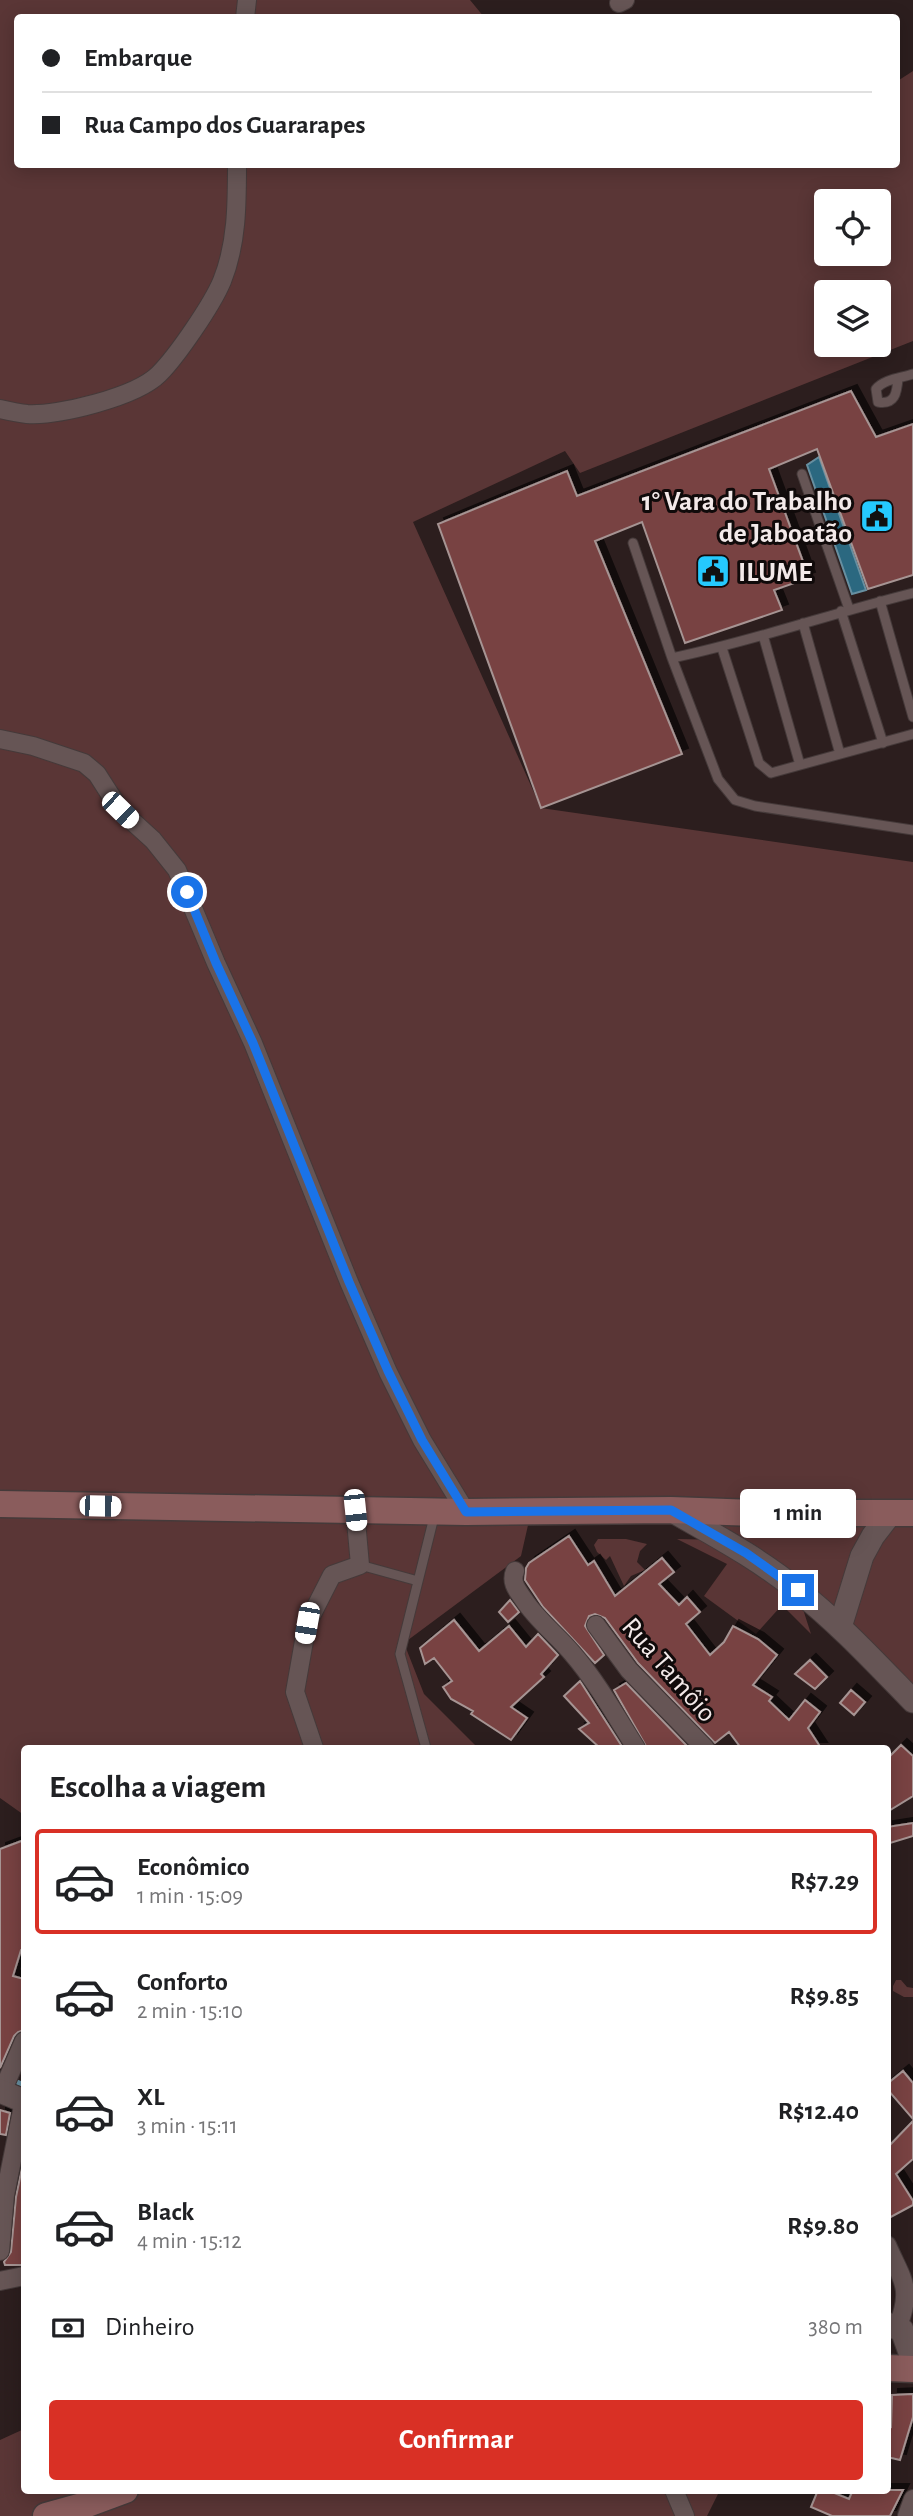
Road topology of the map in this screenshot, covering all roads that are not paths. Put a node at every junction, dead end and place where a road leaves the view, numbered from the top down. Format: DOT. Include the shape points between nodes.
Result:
graph roads {
  1 [pos="237,168"];
  2 [pos="913,374"];
  3 [pos="898,378"];
  4 [pos="0,409"];
  5 [pos="802,474"];
  6 [pos="633,543"];
  7 [pos="913,593"];
  8 [pos="880,601"];
  9 [pos="845,610"];
  10 [pos="803,623"];
  11 [pos="763,635"];
  12 [pos="722,648"];
  13 [pos="672,658"];
  14 [pos="913,717"];
  15 [pos="913,734"];
  16 [pos="0,739"];
  17 [pos="883,743"];
  18 [pos="840,754"];
  19 [pos="800,765"];
  20 [pos="913,830"];
  21 [pos="0,1504"];
  22 [pos="355,1510"];
  23 [pos="671,1510"];
  24 [pos="436,1511"];
  25 [pos="466,1512"];
  26 [pos="902,1513"];
  27 [pos="360,1565"];
  28 [pos="515,1571"];
  29 [pos="418,1580"];
  30 [pos="596,1625"];
  31 [pos="840,1627"];
  32 [pos="913,1701"];
  33 [pos="313,1745"];
  34 [pos="425,1745"];
  35 [pos="634,1745"];
  36 [pos="702,1745"];
  37 [pos="21,2047"];
  38 [pos="1,2091"];
  39 [pos="21,2100"];
  40 [pos="21,2116"];
  41 [pos="1,2239"];
  42 [pos="891,2254"];
  43 [pos="21,2277"];
  44 [pos="0,2281"];
  45 [pos="893,2325"];
  46 [pos="913,2361"];
  47 [pos="891,2368"];
  48 [pos="913,2369"];
  49 [pos="114,2494"];
  50 [pos="676,2494"];
  51 [pos="913,2499"];
  52 [pos="46,2516"];
  53 [pos="684,2516"];
  54 [pos="906,2516"];
  1 -- 4 [label="street" via="237,212 222,282 158,376 134,390 79,408 28,414"];
  2 -- 3 [label="lane"];
  5 -- 9 [label="lane"];
  6 -- 13 [label="lane"];
  7 -- 8 [label="lane"];
  8 -- 9 [label="lane"];
  8 -- 14 [label="lane"];
  9 -- 10 [label="lane"];
  9 -- 17 [label="lane"];
  10 -- 11 [label="lane"];
  10 -- 18 [label="lane"];
  11 -- 12 [label="lane"];
  11 -- 19 [label="lane"];
  12 -- 13 [label="lane"];
  12 -- 19 [label="lane" via="758,763 771,773"];
  13 -- 20 [label="lane" via="718,779 735,800"];
  15 -- 17 [label="lane"];
  16 -- 25 [label="street" via="84,763 97,774 120,810 177,870 388,1371 422,1440"];
  17 -- 18 [label="lane"];
  18 -- 19 [label="lane"];
  21 -- 22 [label="main road"];
  22 -- 24 [label="main road"];
  22 -- 27 [label="street"];
  23 -- 25 [label="main road"];
  23 -- 26 [label="main road"];
  23 -- 31 [label="street" via="767,1567"];
  24 -- 25 [label="main road"];
  24 -- 29 [label="lane"];
  26 -- 31 [label="street" via="862,1556"];
  27 -- 29 [label="lane"];
  27 -- 33 [label="street" via="332,1575 307,1623 295,1692"];
  28 -- 35 [label="street" via="514,1585 527,1606 592,1677"];
  29 -- 34 [label="lane" via="400,1654"];
  30 -- 36 [label="street, Rua Tamôio" via="629,1670"];
  31 -- 32 [label="street"];
  37 -- 38 [label="street"];
  38 -- 39 [label="street"];
  40 -- 41 [label="street"];
  42 -- 45 [label="street" via="906,2289 904,2312"];
  43 -- 44 [label="street"];
  45 -- 46 [label="street" via="905,2334"];
  47 -- 48 [label="main road"];
  49 -- 52 [label="main road"];
  50 -- 53 [label="street"];
  51 -- 54 [label="street"];
}
